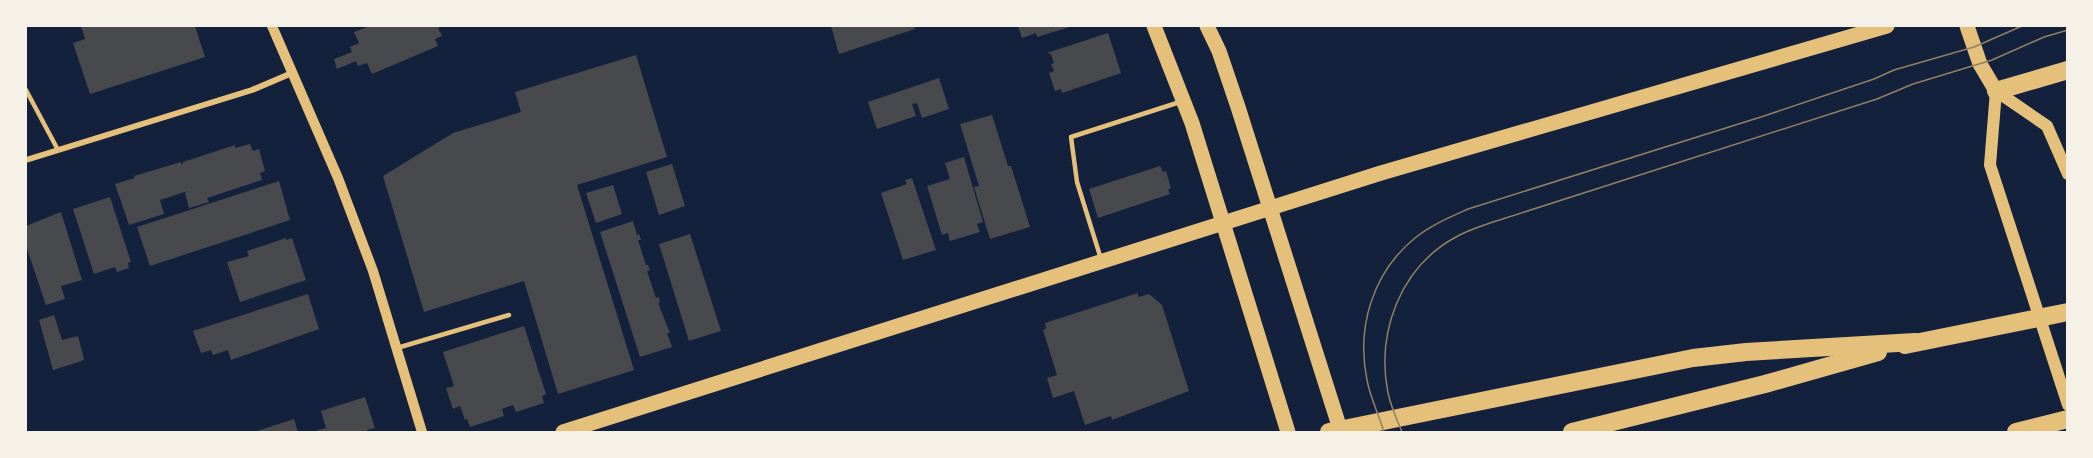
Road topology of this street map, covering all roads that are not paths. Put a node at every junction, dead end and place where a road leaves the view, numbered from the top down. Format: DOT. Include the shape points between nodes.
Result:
graph roads {
  1 [pos="272,26"];
  2 [pos="1154,26"];
  3 [pos="1207,26"];
  4 [pos="1887,26"];
  5 [pos="1967,26"];
  6 [pos="2067,70"];
  7 [pos="292,73"];
  8 [pos="26,90"];
  9 [pos="1996,91"];
  10 [pos="1184,101"];
  11 [pos="58,150"];
  12 [pos="26,160"];
  13 [pos="2067,174"];
  14 [pos="1270,208"];
  15 [pos="1223,224"];
  16 [pos="1102,262"];
  17 [pos="2067,312"];
  18 [pos="509,315"];
  19 [pos="1915,342"];
  20 [pos="396,348"];
  21 [pos="2067,405"];
  22 [pos="2067,419"];
  23 [pos="422,432"];
  24 [pos="563,432"];
  25 [pos="1288,432"];
  26 [pos="1329,432"];
  27 [pos="1341,432"];
  28 [pos="1572,432"];
  29 [pos="2016,432"];
  1 -- 7 [label="street"];
  2 -- 10 [label="main road"];
  3 -- 14 [label="main road" via="1227,73"];
  4 -- 14 [label="main road"];
  5 -- 9 [label="main road" via="1980,64"];
  6 -- 9 [label="highway"];
  7 -- 11 [label="street" via="252,90"];
  7 -- 20 [label="street" via="338,178 373,271"];
  8 -- 11 [label="lane"];
  9 -- 13 [label="main road" via="2047,126"];
  9 -- 21 [label="main road" via="1990,165"];
  10 -- 15 [label="main road"];
  10 -- 16 [label="lane" via="1071,137 1077,182"];
  11 -- 12 [label="street"];
  14 -- 15 [label="main road"];
  14 -- 27 [label="main road"];
  15 -- 16 [label="main road"];
  15 -- 25 [label="main road"];
  16 -- 24 [label="main road"];
  17 -- 19 [label="highway"];
  18 -- 20 [label="lane"];
  19 -- 26 [label="highway" via="1693,358"];
  19 -- 28 [label="highway"];
  20 -- 23 [label="street"];
  22 -- 29 [label="highway"];
}
